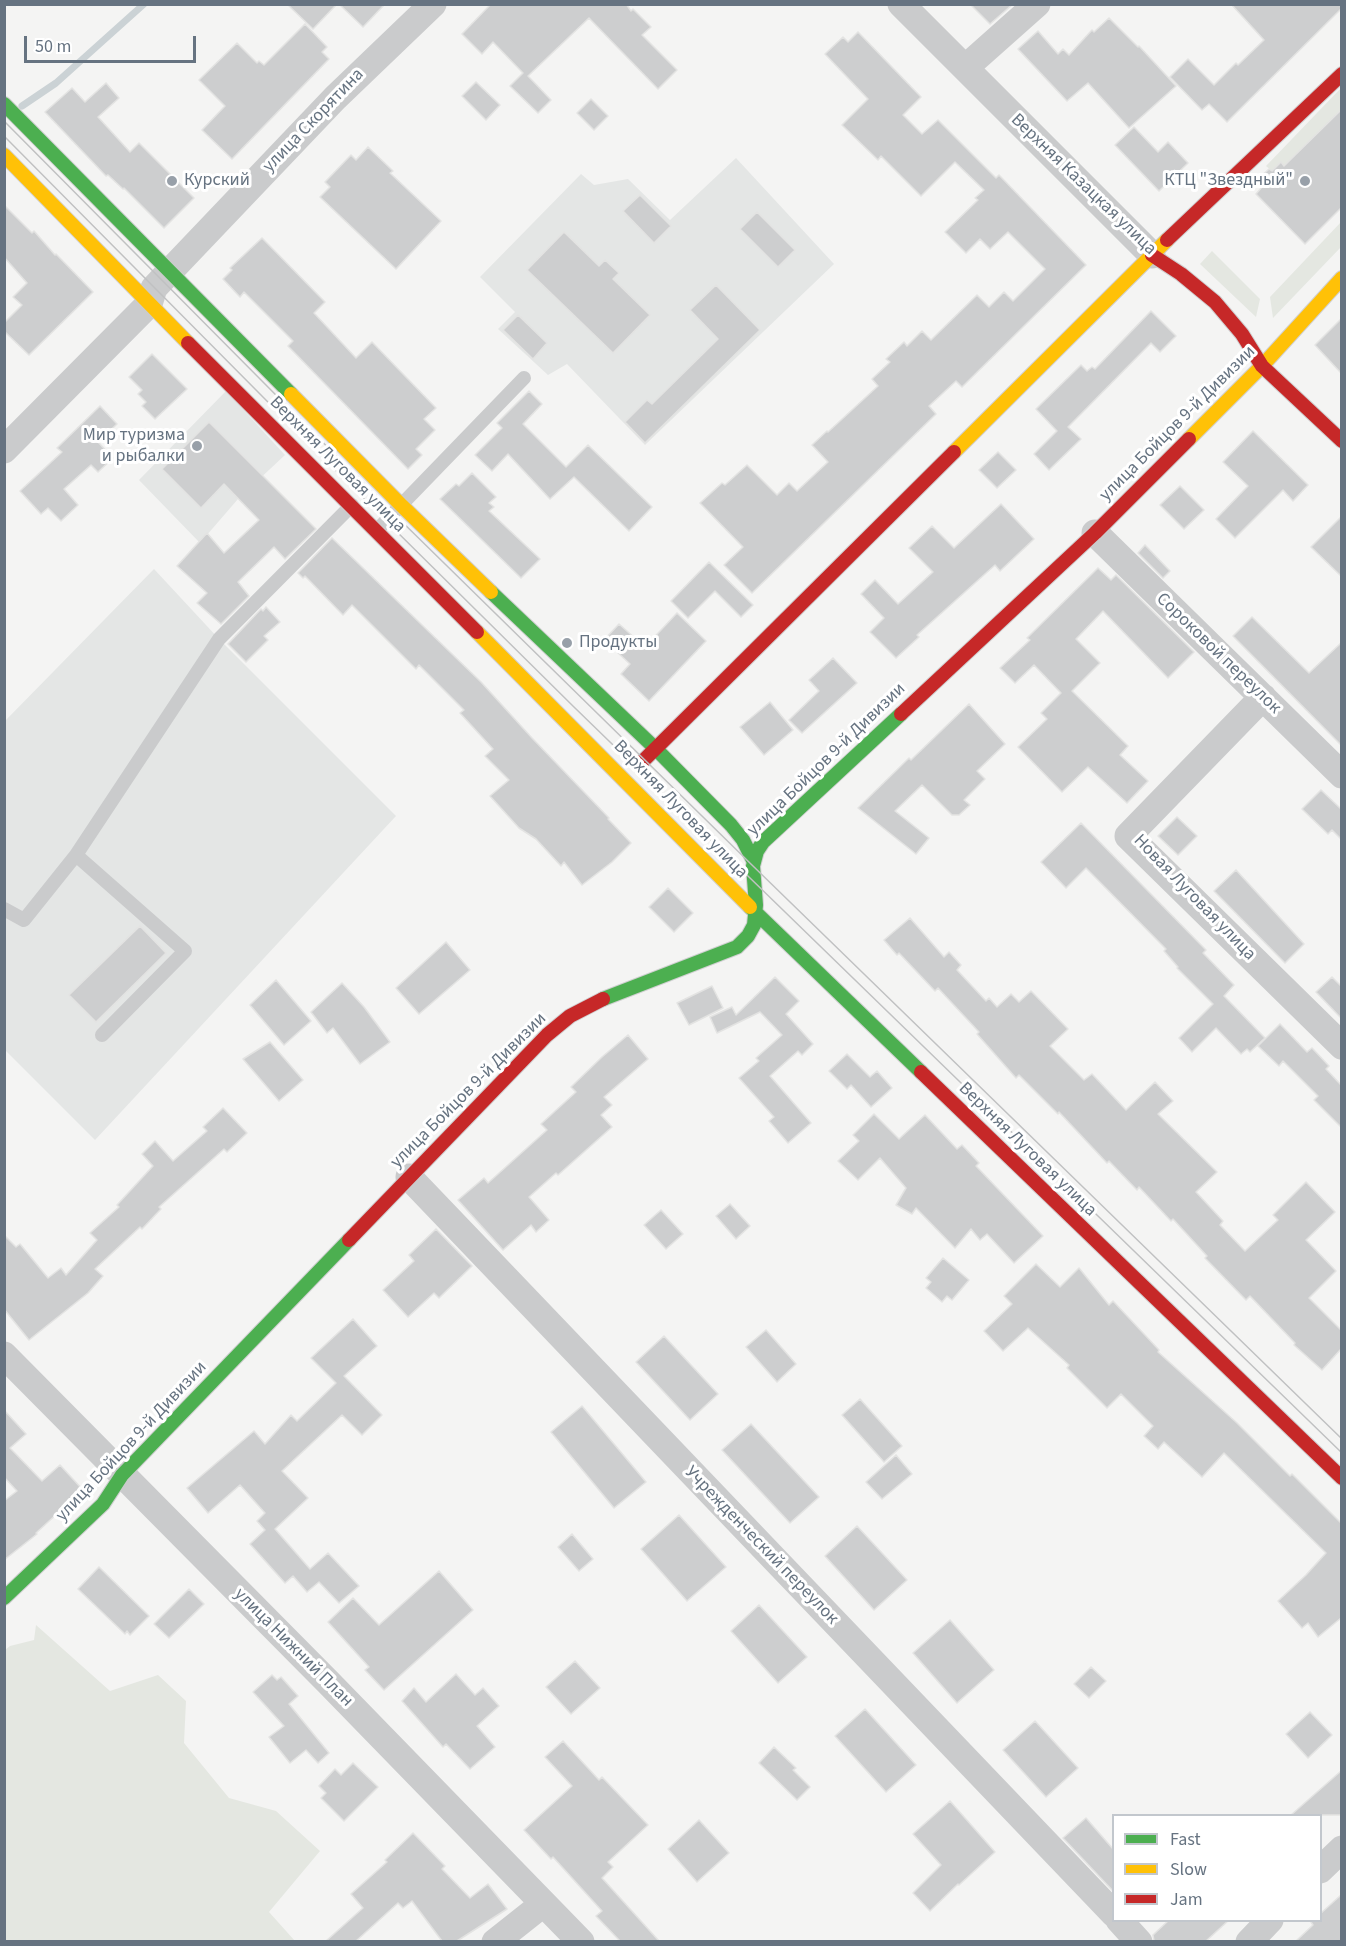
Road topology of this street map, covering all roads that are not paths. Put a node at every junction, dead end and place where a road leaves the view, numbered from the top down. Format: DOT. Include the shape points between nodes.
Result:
graph roads {
  1 [pos="433,4"];
  2 [pos="901,4"];
  3 [pos="1037,4"];
  4 [pos="965,68"];
  5 [pos="1341,74"];
  6 [pos="4,104"];
  7 [pos="4,155"];
  8 [pos="1152,255"];
  9 [pos="170,271"];
  10 [pos="1341,278"];
  11 [pos="149,304"];
  12 [pos="1262,366"];
  13 [pos="524,378"];
  14 [pos="1341,441"];
  15 [pos="4,450"];
  16 [pos="352,505"];
  17 [pos="401,505"];
  18 [pos="377,530"];
  19 [pos="1095,533"];
  20 [pos="1263,697"];
  21 [pos="656,749"];
  22 [pos="1341,775"];
  23 [pos="624,779"];
  24 [pos="824,783"];
  25 [pos="640,795"];
  26 [pos="673,813"];
  27 [pos="774,815"];
  28 [pos="708,822"];
  29 [pos="737,825"];
  30 [pos="76,855"];
  31 [pos="754,862"];
  32 [pos="4,909"];
  33 [pos="755,913"];
  34 [pos="102,1035"];
  35 [pos="1341,1046"];
  36 [pos="409,1177"];
  37 [pos="4,1355"];
  38 [pos="122,1475"];
  39 [pos="1341,1478"];
  40 [pos="4,1598"];
  41 [pos="1341,1849"];
  42 [pos="1322,1868"];
  43 [pos="543,1904"];
  44 [pos="1112,1913"];
  45 [pos="1121,1922"];
  46 [pos="1268,1922"];
  47 [pos="495,1941"];
  48 [pos="581,1941"];
  49 [pos="1139,1941"];
  50 [pos="1249,1941"];
  1 -- 9 [label="street, улица Скорятина" via="335,98"];
  2 -- 4 [label="street, Верхняя Казацкая улица"];
  3 -- 4 [label="street"];
  4 -- 8 [label="street, Верхняя Казацкая улица"];
  5 -- 8 [label="street"];
  6 -- 9 [label="street, Верхняя Луговая улица"];
  7 -- 11 [label="street, Верхняя Луговая улица"];
  8 -- 12 [label="street, Верхняя Казацкая улица" via="1215,303 1242,334"];
  8 -- 21 [label="street"];
  9 -- 11 [label="street, улица Скорятина" via="154,288"];
  9 -- 17 [label="street, Верхняя Луговая улица"];
  10 -- 12 [label="street, улица Бойцов 9-й Дивизии"];
  11 -- 15 [label="street, улица Скорятина"];
  11 -- 16 [label="street, Верхняя Луговая улица"];
  12 -- 14 [label="street, Верхняя Казацкая улица"];
  12 -- 19 [label="street, улица Бойцов 9-й Дивизии"];
  13 -- 17 [label="lane"];
  16 -- 18 [label="street, Верхняя Луговая улица"];
  16 -- 30 [label="lane" via="219,639"];
  17 -- 18 [label="lane"];
  17 -- 21 [label="street, Верхняя Луговая улица"];
  18 -- 23 [label="street, Верхняя Луговая улица"];
  19 -- 20 [label="street, Сороковой переулок"];
  19 -- 24 [label="street, улица Бойцов 9-й Дивизии"];
  20 -- 22 [label="street, Сороковой переулок"];
  20 -- 35 [label="street, Новая Луговая улица" via="1128,837"];
  21 -- 23 [label="street"];
  21 -- 29 [label="street, Верхняя Луговая улица"];
  23 -- 25 [label="street, Верхняя Луговая улица"];
  24 -- 27 [label="street"];
  24 -- 31 [label="street, улица Бойцов 9-й Дивизии" via="763,842"];
  25 -- 26 [label="street"];
  25 -- 33 [label="street, Верхняя Луговая улица"];
  28 -- 29 [label="street"];
  29 -- 31 [label="street, Верхняя Луговая улица"];
  30 -- 32 [label="lane" via="24,920"];
  30 -- 34 [label="lane" via="185,951"];
  31 -- 33 [label="street, улица Бойцов 9-й Дивизии"];
  33 -- 36 [label="street, улица Бойцов 9-й Дивизии" via="748,936 736,947 570,1016"];
  33 -- 39 [label="street, Верхняя Луговая улица"];
  36 -- 38 [label="street, улица Бойцов 9-й Дивизии"];
  36 -- 44 [label="street, Учрежденческий переулок"];
  37 -- 38 [label="street, улица Нижний План"];
  38 -- 40 [label="street, улица Бойцов 9-й Дивизии" via="103,1504"];
  38 -- 43 [label="street, улица Нижний План"];
  41 -- 42 [label="street"];
  43 -- 47 [label="street"];
  43 -- 48 [label="street, улица Нижний План"];
  45 -- 49 [label="street"];
  46 -- 50 [label="street"];
}
